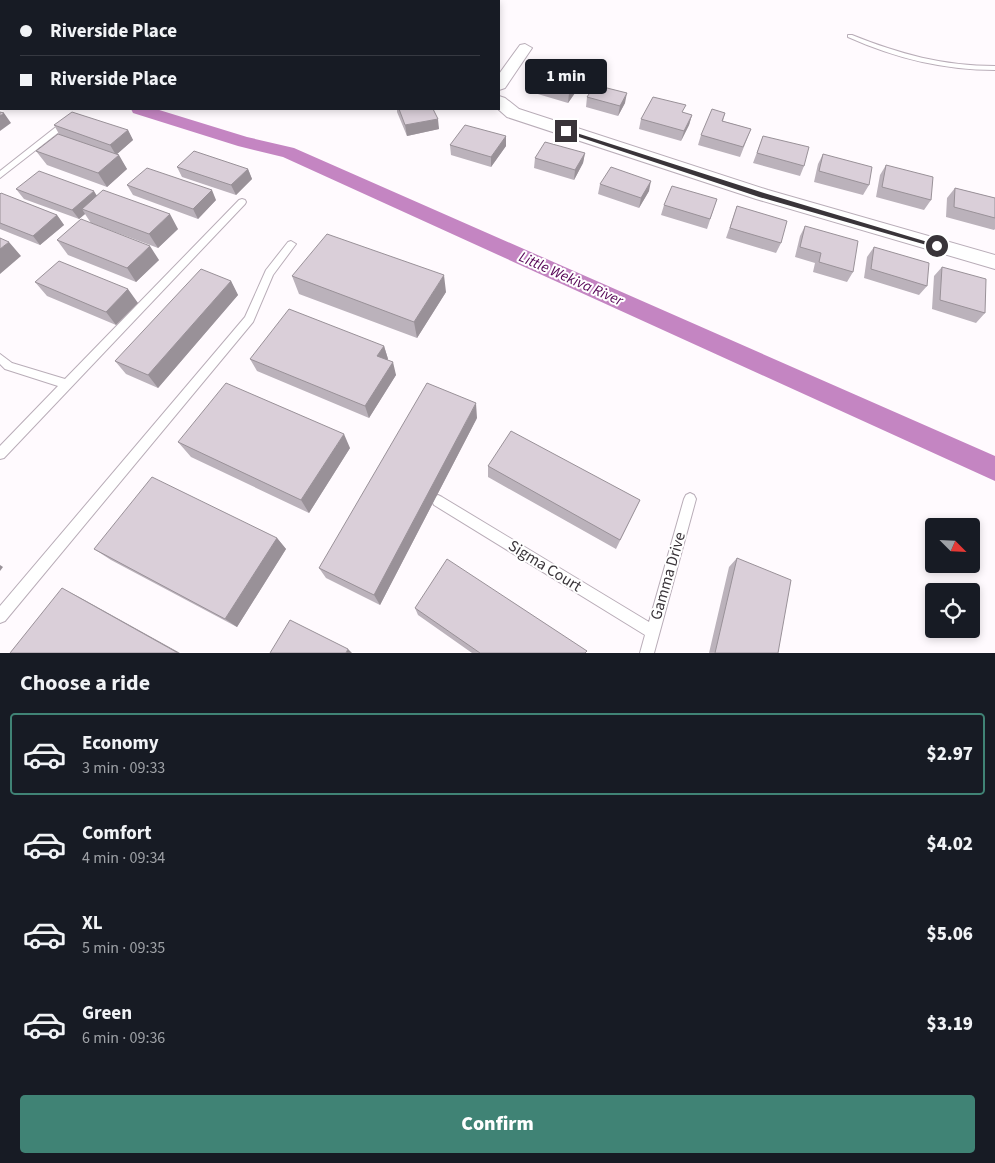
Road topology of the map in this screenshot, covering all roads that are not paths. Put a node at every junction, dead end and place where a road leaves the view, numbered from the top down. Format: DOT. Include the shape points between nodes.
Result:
graph roads {
  1 [pos="850,36"];
  2 [pos="525,48"];
  3 [pos="995,68"];
  4 [pos="500,84"];
  5 [pos="500,102"];
  6 [pos="64,126"];
  7 [pos="0,175"];
  8 [pos="242,202"];
  9 [pos="292,244"];
  10 [pos="995,262"];
  11 [pos="0,358"];
  12 [pos="68,384"];
  13 [pos="0,454"];
  14 [pos="690,499"];
  15 [pos="438,501"];
  16 [pos="0,616"];
  17 [pos="652,632"];
  18 [pos="646,653"];
  1 -- 3 [label="lane" via="884,51 919,61 965,68"];
  2 -- 4 [label="street"];
  5 -- 10 [label="street" via="513,113 762,195"];
  6 -- 7 [label="lane"];
  8 -- 12 [label="lane"];
  9 -- 16 [label="lane" via="269,273 249,319"];
  11 -- 12 [label="lane" via="9,366"];
  12 -- 13 [label="lane"];
  14 -- 17 [label="lane, Gamma Drive"];
  15 -- 17 [label="lane, Sigma Court"];
  17 -- 18 [label="lane, Gamma Drive"];
}
